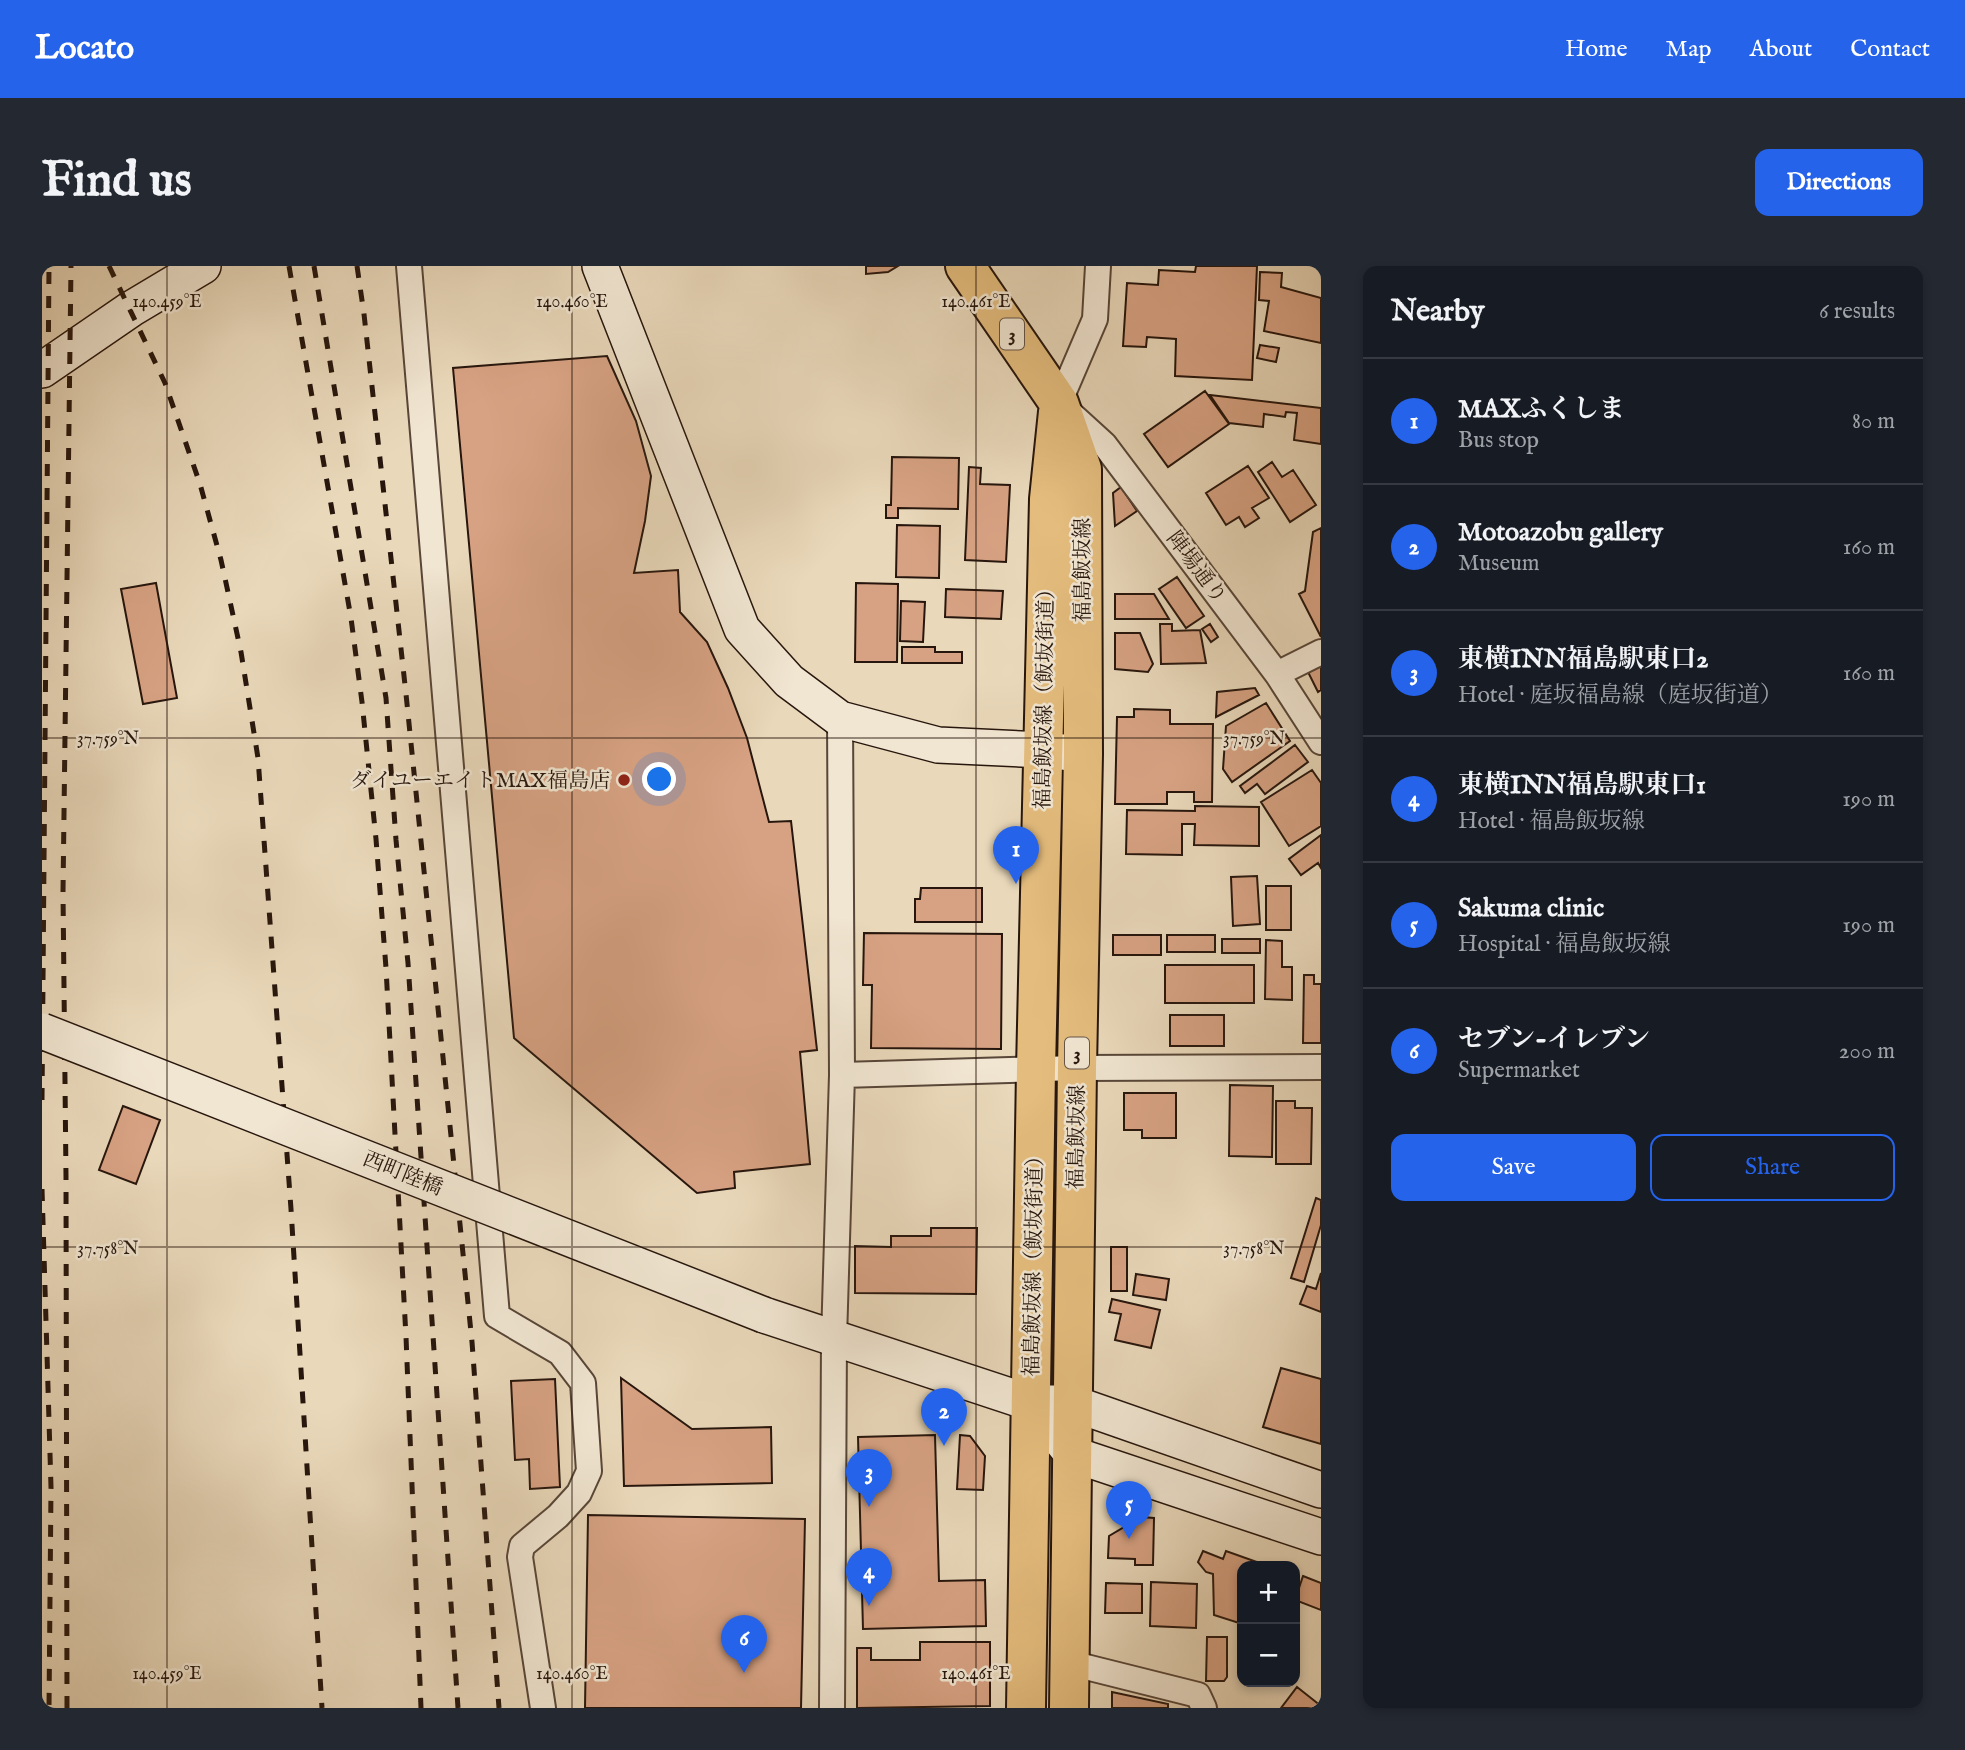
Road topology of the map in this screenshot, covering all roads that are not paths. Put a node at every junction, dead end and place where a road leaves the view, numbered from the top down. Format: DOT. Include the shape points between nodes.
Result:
graph roads {
  1 [pos="203,266"];
  2 [pos="409,266"];
  3 [pos="600,266"];
  4 [pos="965,266"];
  5 [pos="1098,266"];
  6 [pos="42,370"];
  7 [pos="1059,403"];
  8 [pos="1321,652"];
  9 [pos="1277,674"];
  10 [pos="840,719"];
  11 [pos="1321,741"];
  12 [pos="1043,750"];
  13 [pos="1083,754"];
  14 [pos="42,1031"];
  15 [pos="1321,1067"];
  16 [pos="1077,1068"];
  17 [pos="1037,1069"];
  18 [pos="842,1075"];
  19 [pos="834,1339"];
  20 [pos="1031,1403"];
  21 [pos="1072,1403"];
  22 [pos="1072,1454"];
  23 [pos="1321,1490"];
  24 [pos="1321,1537"];
  25 [pos="1070,1663"];
  26 [pos="544,1708"];
  27 [pos="832,1708"];
  28 [pos="1026,1708"];
  29 [pos="1069,1708"];
  30 [pos="1205,1708"];
  1 -- 6 [label="main road"];
  2 -- 26 [label="street" via="497,1316 561,1353 583,1383 589,1471 579,1493 522,1546 520,1557"];
  3 -- 10 [label="main road" via="743,629 789,681"];
  4 -- 7 [label="main road, 3"];
  5 -- 7 [label="street" via="1095,319"];
  7 -- 9 [label="street, 陣場通り" via="1104,444"];
  7 -- 12 [label="main road, 福島飯坂線（飯坂街道） / 3" via="1049,499"];
  7 -- 13 [label="main road, 福島飯坂線 / 3" via="1082,468"];
  8 -- 9 [label="street"];
  9 -- 11 [label="street, 陣場通り"];
  10 -- 12 [label="main road" via="938,745"];
  10 -- 18 [label="street"];
  12 -- 13 [label="main road"];
  12 -- 17 [label="main road, 福島飯坂線（飯坂街道） / 3"];
  13 -- 16 [label="main road, 福島飯坂線 / 3"];
  14 -- 19 [label="main road, 西町陸橋, bridge"];
  15 -- 16 [label="street"];
  16 -- 17 [label="street"];
  16 -- 21 [label="main road, 福島飯坂線 / 3"];
  17 -- 18 [label="street"];
  17 -- 20 [label="main road, 福島飯坂線（飯坂街道） / 3"];
  18 -- 19 [label="street"];
  19 -- 20 [label="main road, 西町陸橋"];
  19 -- 27 [label="street"];
  20 -- 21 [label="main road, 西町陸橋"];
  20 -- 22 [label="main road"];
  20 -- 28 [label="main road, 3"];
  21 -- 22 [label="main road, 福島飯坂線 / 3"];
  21 -- 23 [label="main road, 西町陸橋"];
  22 -- 24 [label="main road"];
  22 -- 25 [label="main road, 福島飯坂線 / 3"];
  25 -- 29 [label="main road, 福島飯坂線 / 3"];
  25 -- 30 [label="street" via="1198,1695"];
}
